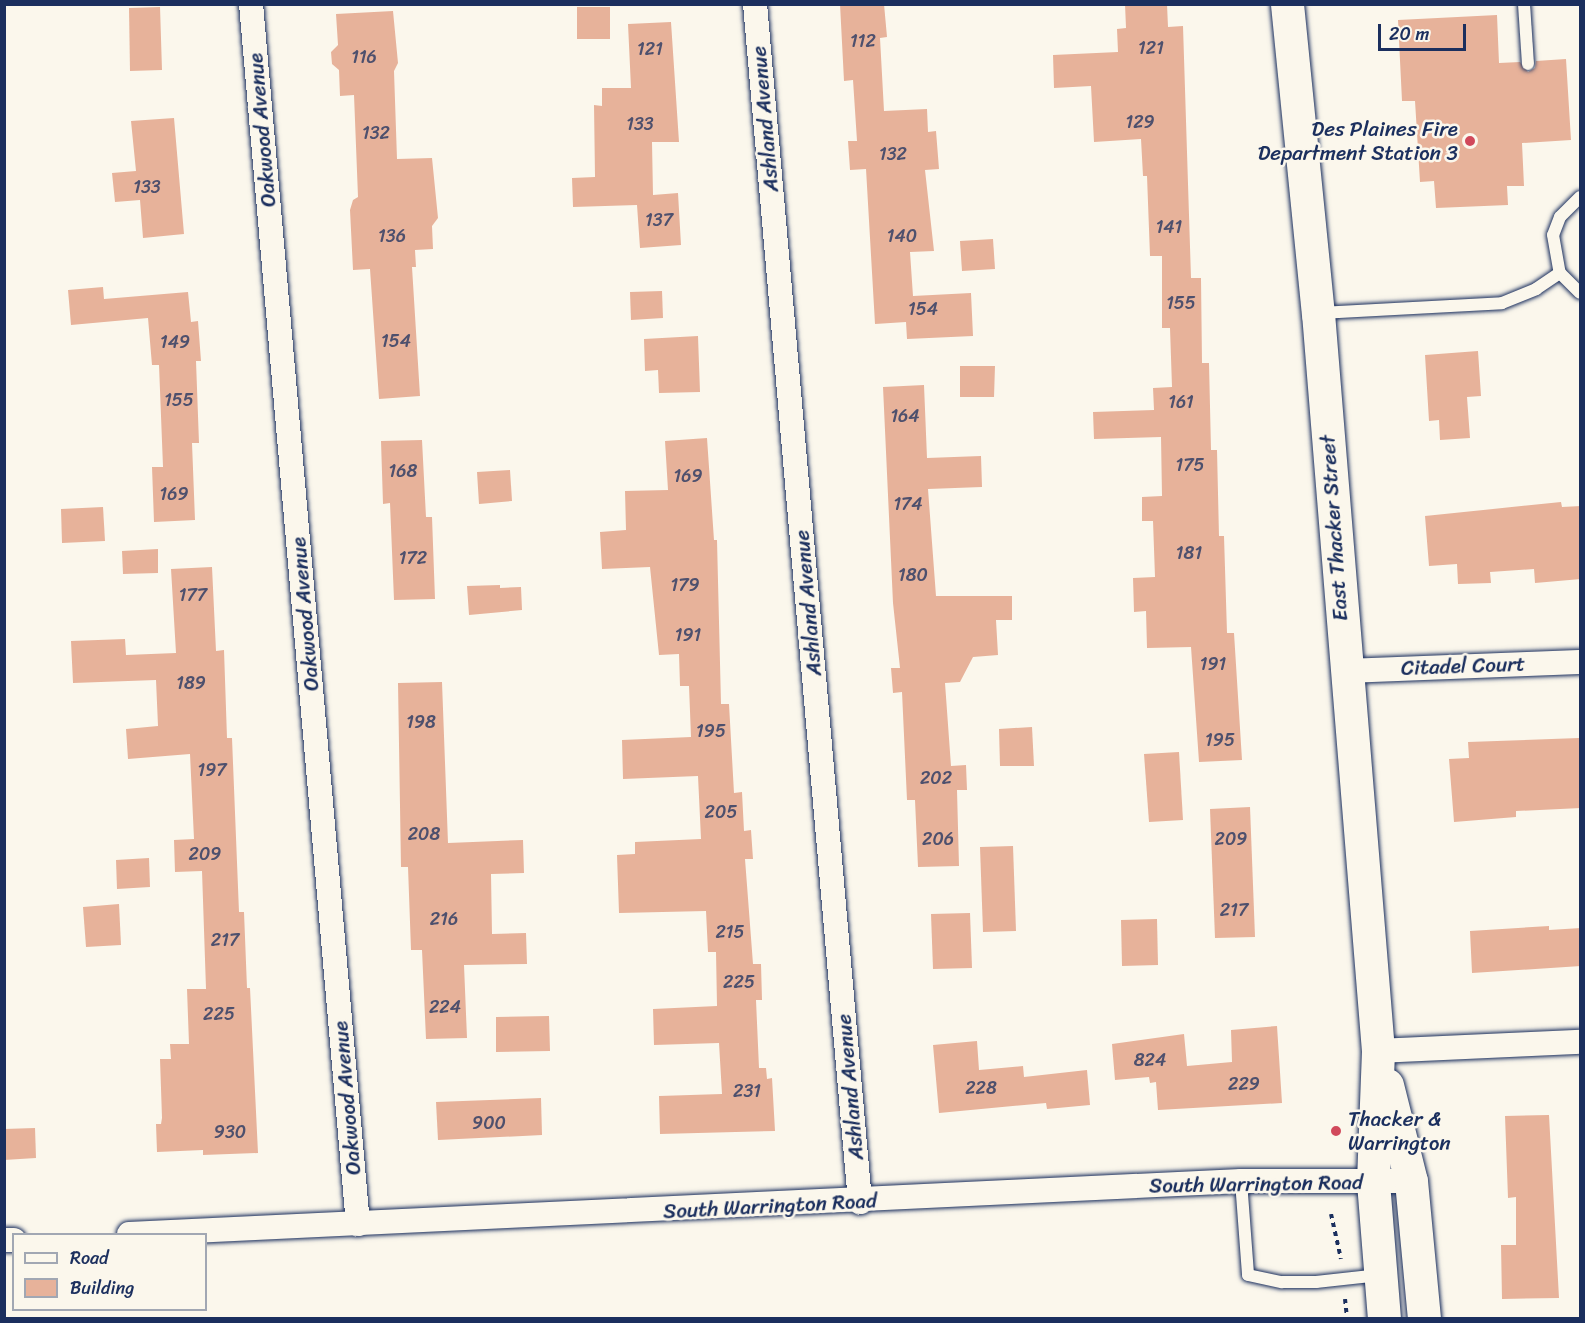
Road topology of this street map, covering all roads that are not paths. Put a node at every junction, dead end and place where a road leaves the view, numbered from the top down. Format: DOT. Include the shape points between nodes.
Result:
graph roads {
  1 [pos="251,4"];
  2 [pos="755,4"];
  3 [pos="1287,4"];
  4 [pos="1524,4"];
  5 [pos="1528,64"];
  6 [pos="1581,197"];
  7 [pos="1560,273"];
  8 [pos="1581,293"];
  9 [pos="1317,313"];
  10 [pos="1581,662"];
  11 [pos="1345,671"];
  12 [pos="1581,1042"];
  13 [pos="1378,1051"];
  14 [pos="1241,1181"];
  15 [pos="1411,1181"];
  16 [pos="1373,1182"];
  17 [pos="860,1202"];
  18 [pos="358,1224"];
  19 [pos="152,1233"];
  20 [pos="1380,1275"];
  21 [pos="1384,1318"];
  22 [pos="1424,1318"];
  1 -- 18 [label="street, Oakwood Avenue"];
  2 -- 17 [label="street, Ashland Avenue"];
  3 -- 9 [label="main road, East Thacker Street"];
  4 -- 5 [label="lane"];
  6 -- 7 [label="lane" via="1560,217 1553,235"];
  7 -- 8 [label="lane"];
  7 -- 9 [label="lane" via="1536,289 1502,303"];
  9 -- 11 [label="main road, East Thacker Street"];
  10 -- 11 [label="street, Citadel Court"];
  11 -- 13 [label="main road, East Thacker Street"];
  12 -- 13 [label="street"];
  13 -- 15 [label="main road, East Thacker Street"];
  13 -- 16 [label="main road, East Thacker Street"];
  14 -- 16 [label="street, South Warrington Road"];
  14 -- 17 [label="street, South Warrington Road"];
  14 -- 20 [label="lane" via="1248,1275 1282,1282"];
  15 -- 16 [label="street, South Warrington Road"];
  15 -- 22 [label="main road, East Thacker Street"];
  16 -- 20 [label="main road, East Thacker Street"];
  17 -- 18 [label="street, South Warrington Road"];
  18 -- 19 [label="street, South Warrington Road"];
  20 -- 21 [label="main road, East Thacker Street"];
}
